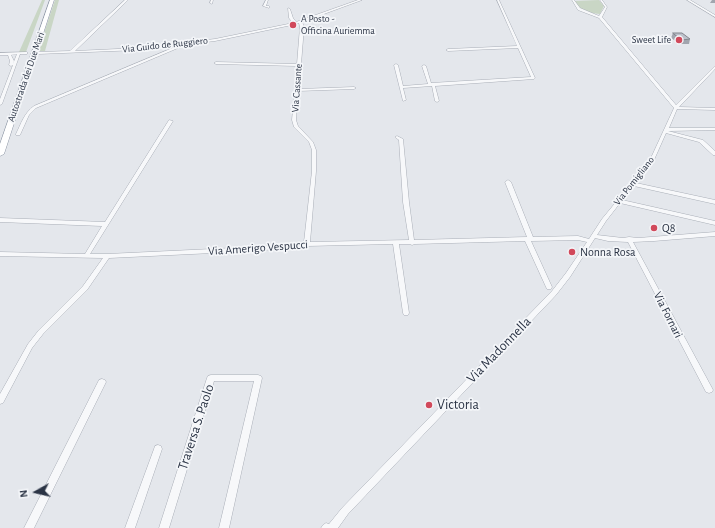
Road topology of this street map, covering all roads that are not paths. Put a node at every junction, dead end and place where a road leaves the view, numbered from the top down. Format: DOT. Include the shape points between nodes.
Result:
graph roads {
  1 [pos="49,0"];
  2 [pos="52,0"];
  3 [pos="127,0"];
  4 [pos="267,0"];
  5 [pos="361,0"];
  6 [pos="498,0"];
  7 [pos="504,0"];
  8 [pos="573,0"];
  9 [pos="600,0"];
  10 [pos="688,0"];
  11 [pos="268,7"];
  12 [pos="289,9"];
  13 [pos="715,16"];
  14 [pos="600,17"];
  15 [pos="297,22"];
  16 [pos="189,44"];
  17 [pos="165,47"];
  18 [pos="518,47"];
  19 [pos="448,50"];
  20 [pos="72,51"];
  21 [pos="168,51"];
  22 [pos="26,53"];
  23 [pos="38,53"];
  24 [pos="0,54"];
  25 [pos="9,54"];
  26 [pos="19,54"];
  27 [pos="216,63"];
  28 [pos="298,65"];
  29 [pos="396,65"];
  30 [pos="424,66"];
  31 [pos="715,67"];
  32 [pos="432,84"];
  33 [pos="402,87"];
  34 [pos="354,88"];
  35 [pos="297,90"];
  36 [pos="0,94"];
  37 [pos="404,100"];
  38 [pos="437,101"];
  39 [pos="0,104"];
  40 [pos="676,108"];
  41 [pos="715,109"];
  42 [pos="171,121"];
  43 [pos="715,129"];
  44 [pos="666,130"];
  45 [pos="18,134"];
  46 [pos="397,137"];
  47 [pos="0,138"];
  48 [pos="0,154"];
  49 [pos="715,154"];
  50 [pos="508,182"];
  51 [pos="632,184"];
  52 [pos="618,201"];
  53 [pos="715,202"];
  54 [pos="0,220"];
  55 [pos="715,223"];
  56 [pos="106,224"];
  57 [pos="715,234"];
  58 [pos="592,238"];
  59 [pos="529,239"];
  60 [pos="629,239"];
  61 [pos="412,242"];
  62 [pos="396,243"];
  63 [pos="307,244"];
  64 [pos="0,254"];
  65 [pos="86,256"];
  66 [pos="107,256"];
  67 [pos="549,287"];
  68 [pos="406,313"];
  69 [pos="102,382"];
  70 [pos="709,390"];
  71 [pos="0,401"];
  72 [pos="158,449"];
  73 [pos="29,528"];
  74 [pos="130,528"];
  75 [pos="164,528"];
  76 [pos="224,528"];
  77 [pos="332,528"];
  1 -- 47 [label="highway, Autostrada dei Due Mari"];
  2 -- 48 [label="highway, Autostrada dei Due Mari"];
  3 -- 20 [label="street"];
  4 -- 11 [label="street" via="264,6"];
  5 -- 15 [label="street, Via Guido de Ruggiero"];
  6 -- 7 [label="street"];
  6 -- 18 [label="street"];
  8 -- 14 [label="street" via="579,9"];
  9 -- 14 [label="street" via="606,7"];
  10 -- 13 [label="street"];
  12 -- 15 [label="street" via="291,18"];
  14 -- 40 [label="street"];
  15 -- 16 [label="street, Via Guido de Ruggiero"];
  15 -- 28 [label="street, Via Cassante" via="302,27"];
  16 -- 17 [label="street, Via Guido de Ruggiero"];
  16 -- 21 [label="street"];
  17 -- 20 [label="street, Via Guido de Ruggiero"];
  17 -- 21 [label="street" via="170,49"];
  18 -- 19 [label="street"];
  18 -- 32 [label="street" via="533,78"];
  20 -- 23 [label="street, Via Guido de Ruggiero"];
  21 -- 45 [label="street" via="31,109"];
  22 -- 26 [label="street"];
  24 -- 25 [label="street"];
  25 -- 26 [label="street"];
  25 -- 36 [label="street" via="12,61"];
  26 -- 39 [label="street"];
  27 -- 28 [label="street"];
  28 -- 35 [label="street, Via Cassante"];
  29 -- 33 [label="street"];
  30 -- 32 [label="street"];
  31 -- 40 [label="street, Via Pomigliano"];
  32 -- 33 [label="street"];
  32 -- 38 [label="street"];
  33 -- 37 [label="street"];
  34 -- 35 [label="street"];
  35 -- 63 [label="street, Via Cassante" via="294,120 296,126 311,142 314,160"];
  40 -- 41 [label="street"];
  40 -- 44 [label="street, Via Pomigliano"];
  42 -- 56 [label="street"];
  43 -- 44 [label="street"];
  44 -- 49 [label="street" via="701,141"];
  44 -- 51 [label="street, Via Pomigliano" via="652,160"];
  46 -- 61 [label="street" via="401,139"];
  50 -- 59 [label="street"];
  51 -- 52 [label="street, Via Pomigliano"];
  51 -- 53 [label="street"];
  52 -- 55 [label="street"];
  52 -- 58 [label="street, Via Pomigliano"];
  54 -- 56 [label="street"];
  56 -- 65 [label="street"];
  57 -- 60 [label="street"];
  58 -- 59 [label="street, Via Amerigo Vespucci"];
  58 -- 60 [label="street"];
  58 -- 77 [label="street, Via Madonnella" via="554,293 345,511"];
  59 -- 61 [label="street, Via Amerigo Vespucci"];
  59 -- 67 [label="street"];
  60 -- 70 [label="street, Via Fornari"];
  61 -- 62 [label="street, Via Amerigo Vespucci"];
  62 -- 63 [label="street, Via Amerigo Vespucci"];
  62 -- 68 [label="street"];
  63 -- 66 [label="street, Via Amerigo Vespucci"];
  64 -- 65 [label="street, Via Amerigo Vespucci"];
  65 -- 66 [label="street, Via Amerigo Vespucci"];
  66 -- 71 [label="street" via="85,288 30,346"];
  69 -- 73 [label="street"];
  72 -- 74 [label="street"];
  75 -- 76 [label="street, Traversa S. Paolo" via="211,378 258,378"];
}
